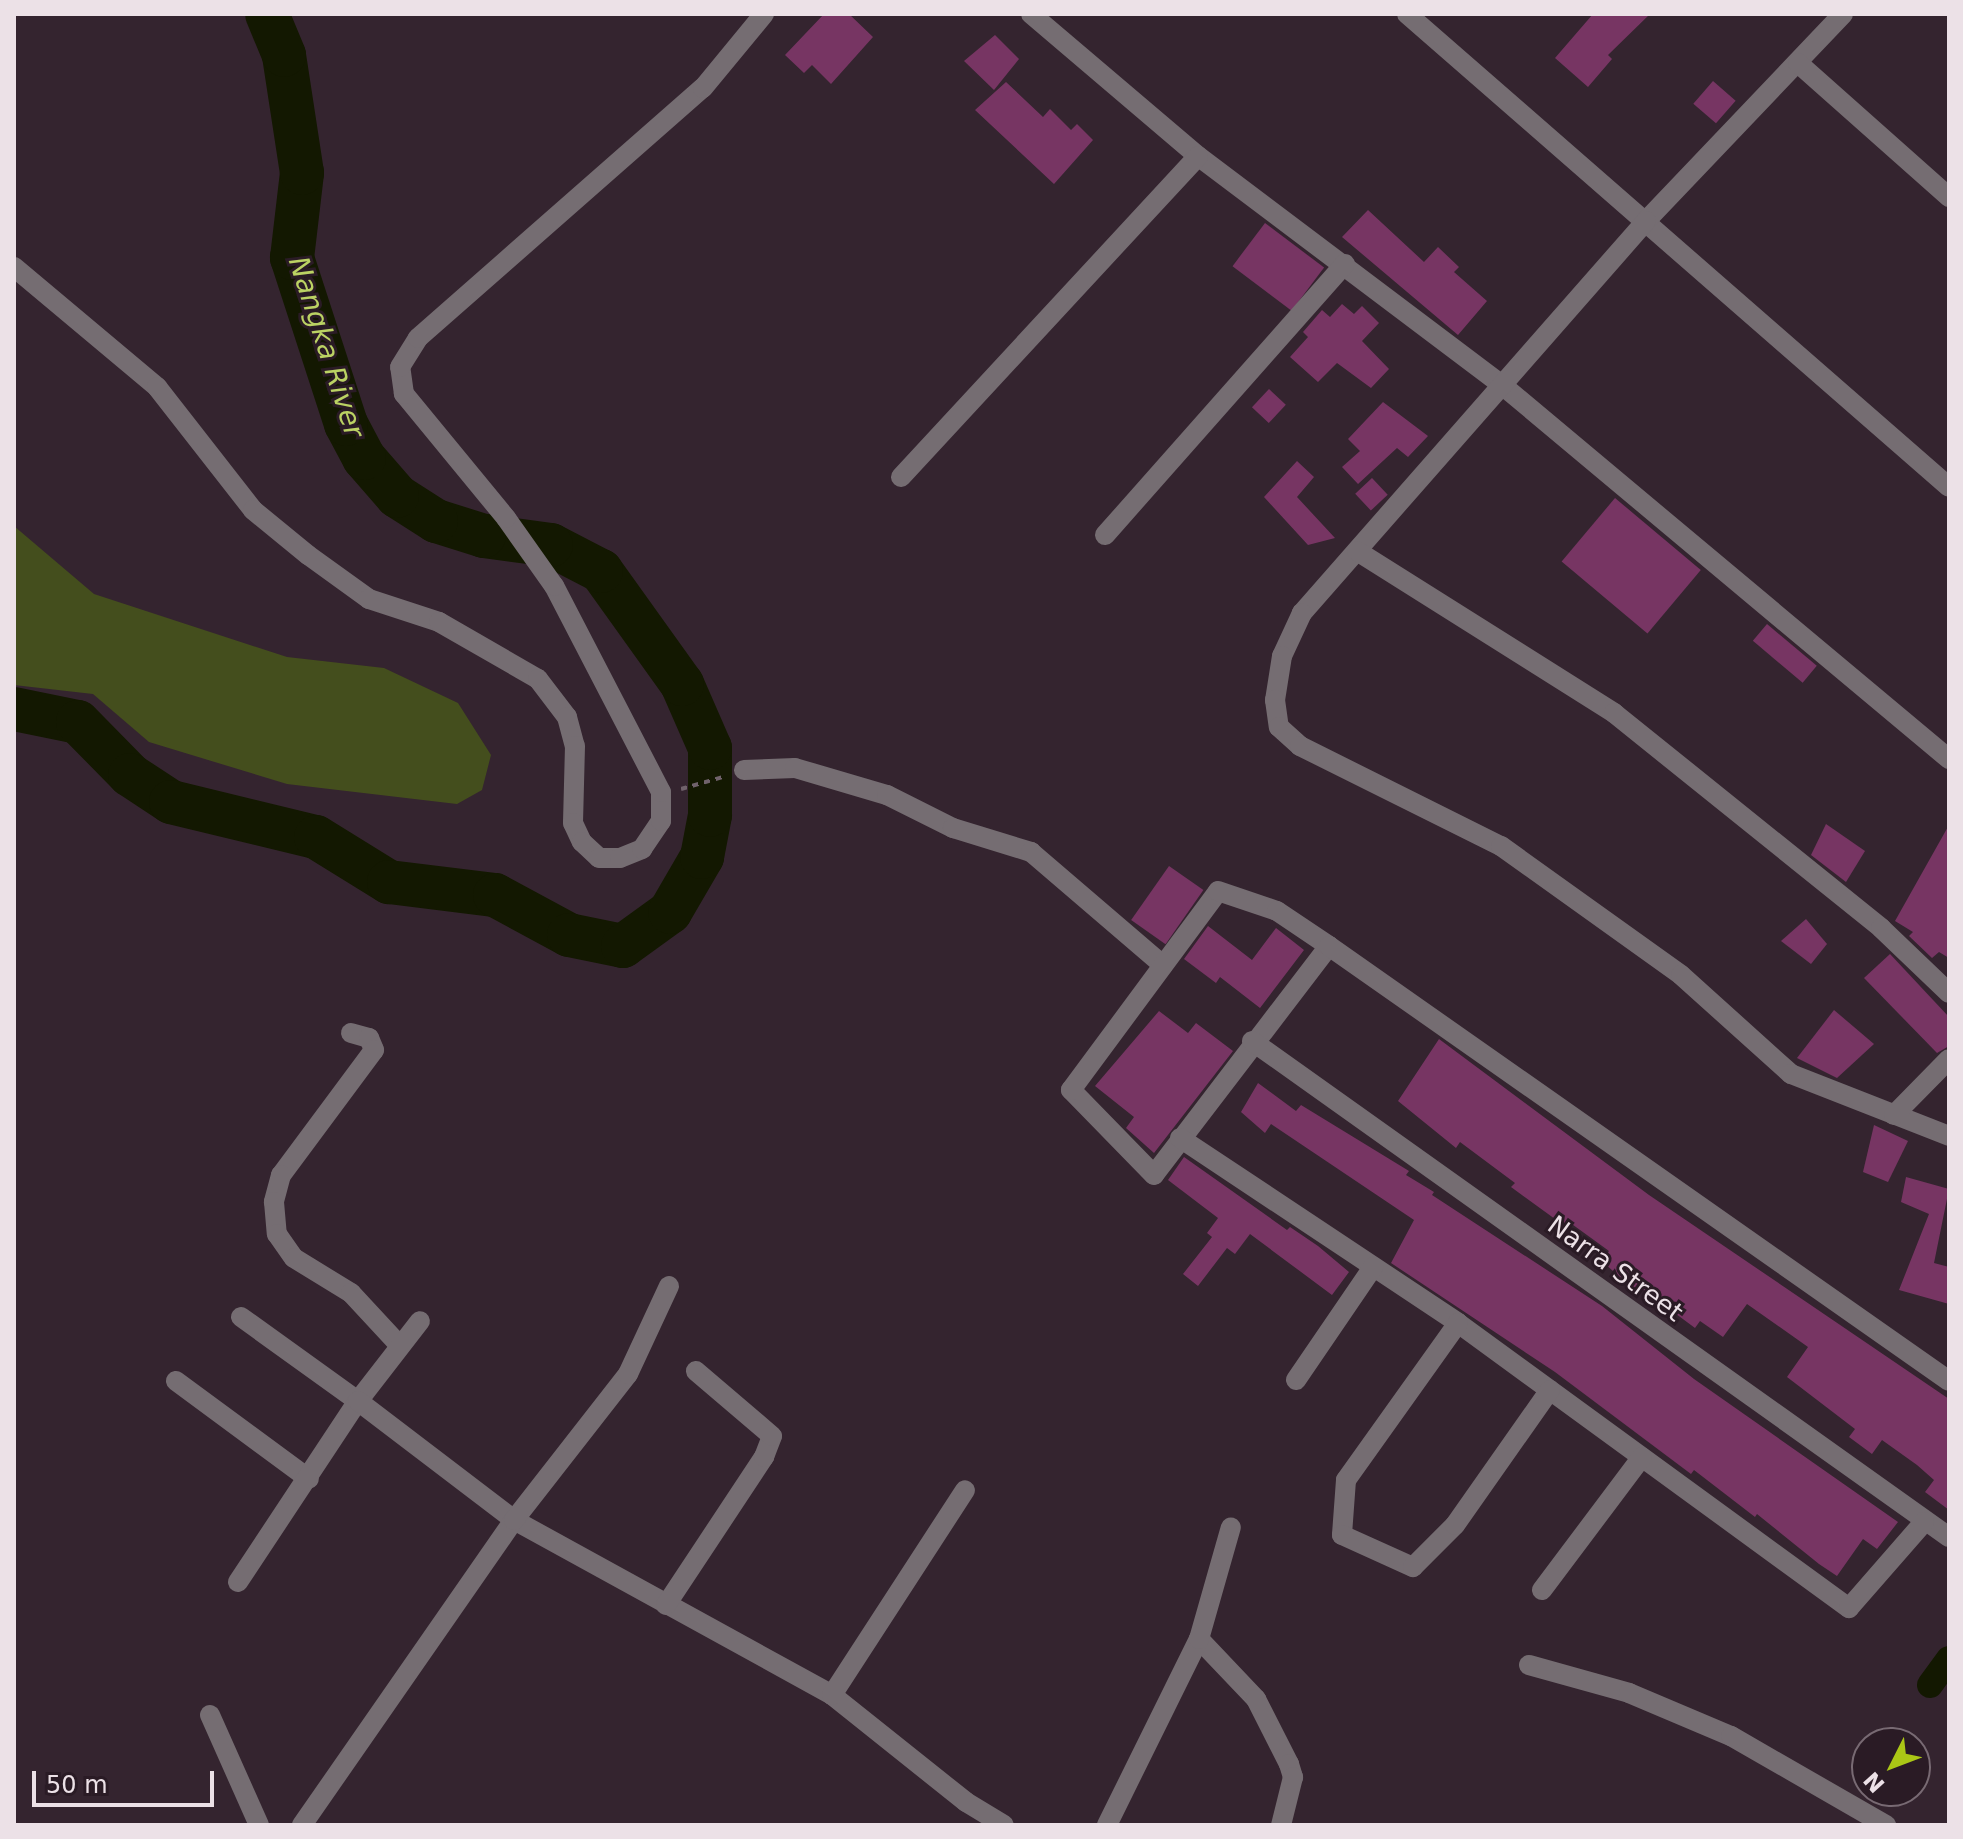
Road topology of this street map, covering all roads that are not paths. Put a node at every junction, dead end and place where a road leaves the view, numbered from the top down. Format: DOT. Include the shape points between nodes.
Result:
graph roads {
  1 [pos="764,14"];
  2 [pos="1031,14"];
  3 [pos="1407,14"];
  4 [pos="1843,14"];
  5 [pos="1798,63"];
  6 [pos="1198,156"];
  7 [pos="1949,197"];
  8 [pos="1646,221"];
  9 [pos="1345,264"];
  10 [pos="14,267"];
  11 [pos="1502,385"];
  12 [pos="901,477"];
  13 [pos="1949,487"];
  14 [pos="1105,535"];
  15 [pos="1357,551"];
  16 [pos="1949,759"];
  17 [pos="744,770"];
  18 [pos="1329,946"];
  19 [pos="1163,965"];
  20 [pos="1949,993"];
  21 [pos="351,1033"];
  22 [pos="1252,1041"];
  23 [pos="1949,1059"];
  24 [pos="1894,1115"];
  25 [pos="1949,1136"];
  26 [pos="1180,1138"];
  27 [pos="1373,1267"];
  28 [pos="669,1286"];
  29 [pos="241,1317"];
  30 [pos="420,1321"];
  31 [pos="1458,1323"];
  32 [pos="400,1346"];
  33 [pos="696,1371"];
  34 [pos="1296,1380"];
  35 [pos="176,1381"];
  36 [pos="1949,1381"];
  37 [pos="1550,1390"];
  38 [pos="358,1401"];
  39 [pos="1642,1457"];
  40 [pos="309,1479"];
  41 [pos="965,1490"];
  42 [pos="514,1520"];
  43 [pos="1924,1522"];
  44 [pos="1231,1527"];
  45 [pos="1949,1537"];
  46 [pos="238,1582"];
  47 [pos="1542,1590"];
  48 [pos="666,1605"];
  49 [pos="1199,1639"];
  50 [pos="1529,1665"];
  51 [pos="832,1695"];
  52 [pos="210,1715"];
  53 [pos="259,1825"];
  54 [pos="302,1825"];
  55 [pos="1004,1825"];
  56 [pos="1107,1825"];
  57 [pos="1281,1825"];
  58 [pos="1886,1825"];
  1 -- 10 [label="street" via="703,88 406,351 400,367 404,394 506,518 554,586 661,792 661,821 642,849 620,858 599,858 582,842 573,823 575,746 567,717 538,679 439,622 369,599 308,555 253,510 157,387"];
  2 -- 6 [label="street"];
  3 -- 8 [label="street"];
  4 -- 5 [label="street"];
  5 -- 7 [label="street"];
  5 -- 8 [label="street"];
  6 -- 9 [label="street"];
  6 -- 12 [label="street"];
  8 -- 11 [label="street"];
  8 -- 13 [label="street"];
  9 -- 11 [label="street"];
  9 -- 14 [label="street"];
  11 -- 15 [label="street"];
  11 -- 16 [label="street"];
  15 -- 20 [label="street" via="1614,713 1881,928"];
  15 -- 24 [label="street" via="1302,613 1282,656 1275,700 1279,727 1327,762 1501,846 1681,975 1791,1074"];
  17 -- 19 [label="street" via="795,768 887,795 953,828 1031,852"];
  18 -- 19 [label="street" via="1277,911 1218,891"];
  18 -- 22 [label="street"];
  18 -- 36 [label="street"];
  19 -- 26 [label="street" via="1071,1090 1154,1175"];
  21 -- 32 [label="street" via="369,1038 374,1050 281,1175 274,1202 277,1234 294,1258 351,1293"];
  22 -- 26 [label="street"];
  22 -- 43 [label="street, Narra Street"];
  23 -- 24 [label="street"];
  24 -- 25 [label="street"];
  26 -- 27 [label="street"];
  27 -- 31 [label="street"];
  27 -- 34 [label="street"];
  28 -- 42 [label="street" via="628,1374"];
  29 -- 38 [label="street"];
  30 -- 32 [label="street"];
  31 -- 37 [label="street"];
  31 -- 37 [label="street" via="1346,1480 1342,1535 1413,1567 1455,1525"];
  32 -- 38 [label="street"];
  33 -- 48 [label="street" via="772,1436 764,1457"];
  35 -- 40 [label="street"];
  37 -- 39 [label="street"];
  38 -- 40 [label="street"];
  38 -- 42 [label="street"];
  39 -- 43 [label="street" via="1849,1608"];
  39 -- 47 [label="street"];
  40 -- 46 [label="street"];
  41 -- 51 [label="street"];
  42 -- 48 [label="street"];
  42 -- 54 [label="street"];
  43 -- 45 [label="street, Narra Street"];
  44 -- 49 [label="street"];
  48 -- 51 [label="street"];
  49 -- 56 [label="street"];
  49 -- 57 [label="street" via="1249,1690 1289,1764 1293,1777"];
  50 -- 58 [label="street" via="1629,1693 1731,1736"];
  51 -- 55 [label="street" via="966,1802"];
  52 -- 53 [label="street"];
}
